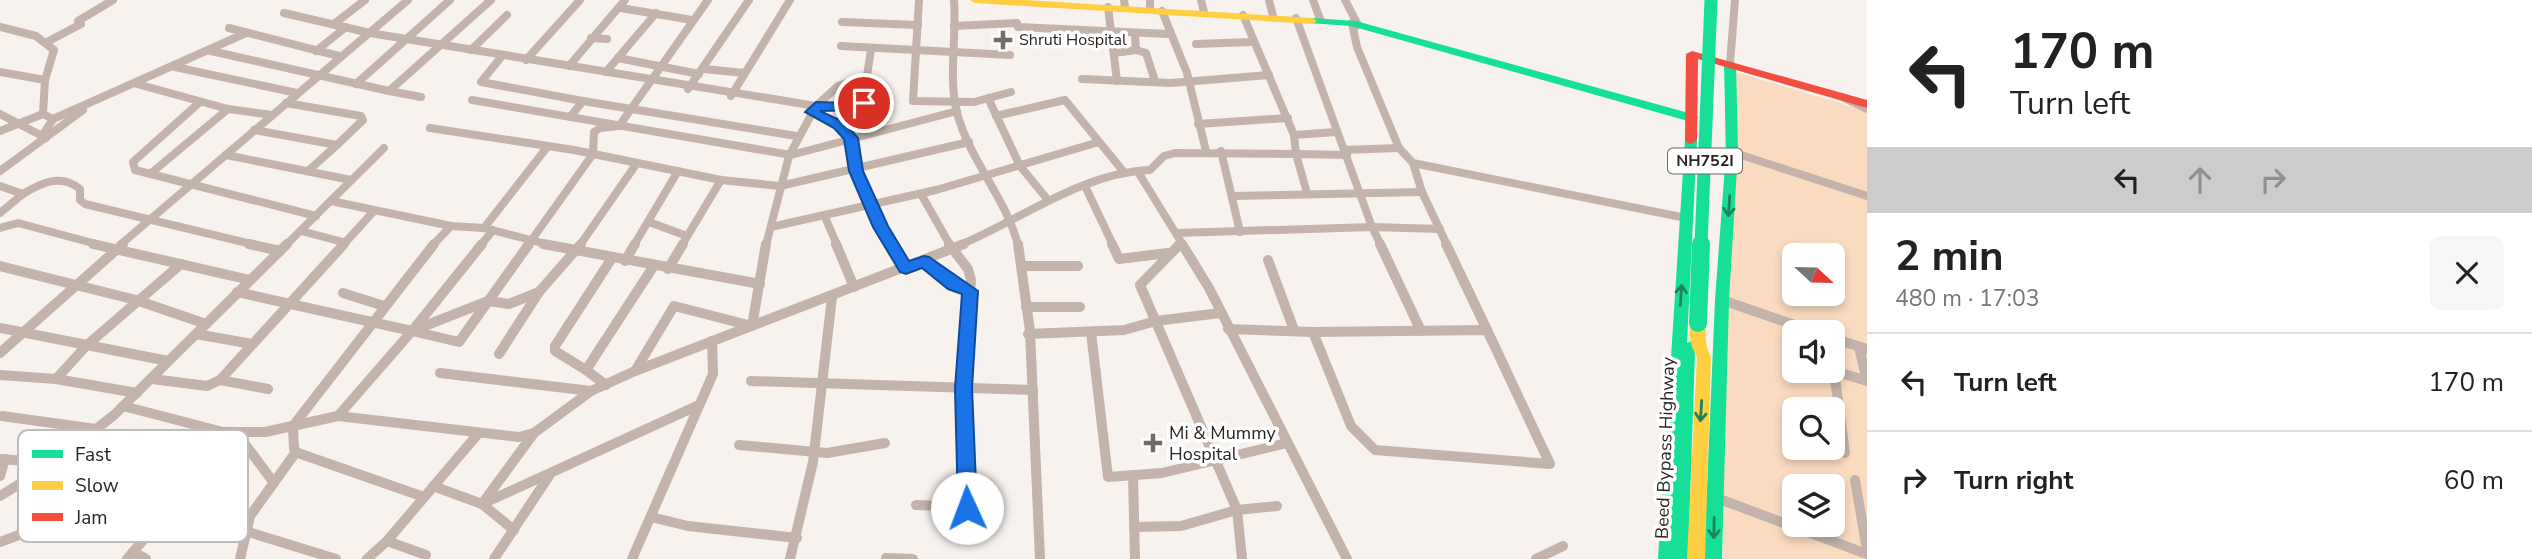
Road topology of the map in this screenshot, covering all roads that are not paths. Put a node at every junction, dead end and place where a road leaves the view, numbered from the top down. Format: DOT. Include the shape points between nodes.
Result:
graph roads {
  1 [pos="113,0"];
  2 [pos="365,0"];
  3 [pos="408,0"];
  4 [pos="450,0"];
  5 [pos="491,0"];
  6 [pos="580,0"];
  7 [pos="708,0"];
  8 [pos="749,0"];
  9 [pos="790,0"];
  10 [pos="919,0"];
  11 [pos="954,0"];
  12 [pos="975,0"];
  13 [pos="1313,0"];
  14 [pos="1345,0"];
  15 [pos="1711,0"];
  16 [pos="1735,0"];
  17 [pos="1006,1"];
  18 [pos="1027,2"];
  19 [pos="1055,3"];
  20 [pos="1079,3"];
  21 [pos="623,4"];
  22 [pos="1112,4"];
  23 [pos="1203,6"];
  24 [pos="1154,7"];
  25 [pos="1271,8"];
  26 [pos="284,13"];
  27 [pos="656,13"];
  28 [pos="506,15"];
  29 [pos="1243,15"];
  30 [pos="1296,18"];
  31 [pos="1320,19"];
  32 [pos="692,20"];
  33 [pos="842,22"];
  34 [pos="334,24"];
  35 [pos="1355,24"];
  36 [pos="918,25"];
  37 [pos="954,26"];
  38 [pos="0,27"];
  39 [pos="346,27"];
  40 [pos="229,29"];
  41 [pos="1111,31"];
  42 [pos="246,33"];
  43 [pos="370,33"];
  44 [pos="1135,34"];
  45 [pos="1168,34"];
  46 [pos="591,38"];
  47 [pos="409,39"];
  48 [pos="607,39"];
  49 [pos="47,42"];
  50 [pos="1252,42"];
  51 [pos="1196,44"];
  52 [pos="441,45"];
  53 [pos="841,46"];
  54 [pos="872,49"];
  55 [pos="471,50"];
  56 [pos="916,50"];
  57 [pos="1136,50"];
  58 [pos="211,51"];
  59 [pos="316,51"];
  60 [pos="956,51"];
  61 [pos="1114,53"];
  62 [pos="502,55"];
  63 [pos="1010,55"];
  64 [pos="339,56"];
  65 [pos="618,58"];
  66 [pos="526,60"];
  67 [pos="1730,64"];
  68 [pos="662,65"];
  69 [pos="175,66"];
  70 [pos="569,66"];
  71 [pos="701,71"];
  72 [pos="0,72"];
  73 [pos="606,72"];
  74 [pos="744,73"];
  75 [pos="318,75"];
  76 [pos="1269,75"];
  77 [pos="867,76"];
  78 [pos="1082,79"];
  79 [pos="45,80"];
  80 [pos="651,81"];
  81 [pos="1117,81"];
  82 [pos="1155,81"];
  83 [pos="137,83"];
  84 [pos="1191,83"];
  85 [pos="356,84"];
  86 [pos="688,89"];
  87 [pos="389,91"];
  88 [pos="1011,92"];
  89 [pos="297,93"];
  90 [pos="731,96"];
  91 [pos="1842,96"];
  92 [pos="421,97"];
  93 [pos="988,98"];
  94 [pos="472,100"];
  95 [pos="583,101"];
  96 [pos="90,102"];
  97 [pos="200,102"];
  98 [pos="286,103"];
  99 [pos="1867,103"];
  100 [pos="957,107"];
  101 [pos="228,109"];
  102 [pos="631,109"];
  103 [pos="814,109"];
  104 [pos="1867,109"];
  105 [pos="0,114"];
  106 [pos="43,114"];
  107 [pos="272,115"];
  108 [pos="996,116"];
  109 [pos="570,117"];
  110 [pos="1288,118"];
  111 [pos="1692,118"];
  112 [pos="53,119"];
  113 [pos="13,120"];
  114 [pos="0,122"];
  115 [pos="1198,124"];
  116 [pos="619,126"];
  117 [pos="430,128"];
  118 [pos="254,130"];
  119 [pos="0,131"];
  120 [pos="1336,132"];
  121 [pos="1294,135"];
  122 [pos="796,136"];
  123 [pos="45,137"];
  124 [pos="851,138"];
  125 [pos="969,142"];
  126 [pos="1099,142"];
  127 [pos="337,145"];
  128 [pos="548,146"];
  129 [pos="384,148"];
  130 [pos="1399,148"];
  131 [pos="1206,151"];
  132 [pos="1221,151"];
  133 [pos="1732,152"];
  134 [pos="1345,153"];
  135 [pos="593,154"];
  136 [pos="1296,154"];
  137 [pos="226,155"];
  138 [pos="791,155"];
  139 [pos="637,163"];
  140 [pos="1413,163"];
  141 [pos="1020,166"];
  142 [pos="0,171"];
  143 [pos="678,171"];
  144 [pos="856,171"];
  145 [pos="1123,171"];
  146 [pos="308,172"];
  147 [pos="1138,172"];
  148 [pos="150,174"];
  149 [pos="988,178"];
  150 [pos="351,180"];
  151 [pos="721,180"];
  152 [pos="193,185"];
  153 [pos="0,186"];
  154 [pos="780,186"];
  155 [pos="1085,186"];
  156 [pos="1362,192"];
  157 [pos="1422,192"];
  158 [pos="1307,193"];
  159 [pos="23,194"];
  160 [pos="921,194"];
  161 [pos="1232,196"];
  162 [pos="1867,196"];
  163 [pos="1048,200"];
  164 [pos="331,201"];
  165 [pos="871,204"];
  166 [pos="373,212"];
  167 [pos="0,214"];
  168 [pos="316,216"];
  169 [pos="825,217"];
  170 [pos="1012,218"];
  171 [pos="1686,218"];
  172 [pos="152,219"];
  173 [pos="649,222"];
  174 [pos="451,226"];
  175 [pos="771,227"];
  176 [pos="1372,227"];
  177 [pos="0,228"];
  178 [pos="489,229"];
  179 [pos="1440,229"];
  180 [pos="302,231"];
  181 [pos="1240,232"];
  182 [pos="687,236"];
  183 [pos="1179,237"];
  184 [pos="531,240"];
  185 [pos="343,242"];
  186 [pos="951,248"];
  187 [pos="116,250"];
  188 [pos="281,251"];
  189 [pos="576,251"];
  190 [pos="1168,253"];
  191 [pos="612,258"];
  192 [pos="1268,260"];
  193 [pos="625,261"];
  194 [pos="924,261"];
  195 [pos="181,264"];
  196 [pos="0,266"];
  197 [pos="1022,266"];
  198 [pos="1078,266"];
  199 [pos="653,267"];
  200 [pos="906,268"];
  201 [pos="668,269"];
  202 [pos="250,280"];
  203 [pos="75,285"];
  204 [pos="760,285"];
  205 [pos="854,287"];
  206 [pos="970,291"];
  207 [pos="237,292"];
  208 [pos="539,292"];
  209 [pos="343,293"];
  210 [pos="832,297"];
  211 [pos="136,300"];
  212 [pos="1722,300"];
  213 [pos="488,301"];
  214 [pos="509,304"];
  215 [pos="286,305"];
  216 [pos="384,306"];
  217 [pos="1026,307"];
  218 [pos="1080,307"];
  219 [pos="1220,313"];
  220 [pos="524,316"];
  221 [pos="1156,321"];
  222 [pos="1782,321"];
  223 [pos="371,323"];
  224 [pos="206,324"];
  225 [pos="752,326"];
  226 [pos="1678,327"];
  227 [pos="0,328"];
  228 [pos="1228,329"];
  229 [pos="1294,330"];
  230 [pos="1489,330"];
  231 [pos="412,331"];
  232 [pos="1421,331"];
  233 [pos="1091,332"];
  234 [pos="1313,332"];
  235 [pos="21,333"];
  236 [pos="196,334"];
  237 [pos="1028,334"];
  238 [pos="1698,334"];
  239 [pos="712,341"];
  240 [pos="1720,342"];
  241 [pos="1845,342"];
  242 [pos="252,344"];
  243 [pos="87,345"];
  244 [pos="1863,348"];
  245 [pos="0,353"];
  246 [pos="499,354"];
  247 [pos="168,361"];
  248 [pos="586,370"];
  249 [pos="635,371"];
  250 [pos="440,373"];
  251 [pos="0,375"];
  252 [pos="56,379"];
  253 [pos="152,379"];
  254 [pos="220,380"];
  255 [pos="751,381"];
  256 [pos="824,384"];
  257 [pos="606,385"];
  258 [pos="964,388"];
  259 [pos="268,389"];
  260 [pos="1033,390"];
  261 [pos="591,391"];
  262 [pos="136,393"];
  263 [pos="1837,397"];
  264 [pos="699,405"];
  265 [pos="123,406"];
  266 [pos="2,416"];
  267 [pos="338,416"];
  268 [pos="293,426"];
  269 [pos="96,429"];
  270 [pos="215,430"];
  271 [pos="248,432"];
  272 [pos="534,433"];
  273 [pos="477,435"];
  274 [pos="885,443"];
  275 [pos="1287,443"];
  276 [pos="739,444"];
  277 [pos="248,448"];
  278 [pos="296,452"];
  279 [pos="815,452"];
  280 [pos="3,459"];
  281 [pos="1218,460"];
  282 [pos="1133,475"];
  283 [pos="0,476"];
  284 [pos="549,476"];
  285 [pos="1855,480"];
  286 [pos="274,483"];
  287 [pos="18,485"];
  288 [pos="433,486"];
  289 [pos="0,496"];
  290 [pos="424,497"];
  291 [pos="1714,497"];
  292 [pos="482,504"];
  293 [pos="916,505"];
  294 [pos="1277,506"];
  295 [pos="967,508"];
  296 [pos="997,508"];
  297 [pos="1237,510"];
  298 [pos="651,517"];
  299 [pos="248,522"];
  300 [pos="967,524"];
  301 [pos="1134,527"];
  302 [pos="514,530"];
  303 [pos="248,532"];
  304 [pos="18,535"];
  305 [pos="797,538"];
  306 [pos="387,541"];
  307 [pos="0,542"];
  308 [pos="1563,546"];
  309 [pos="1867,552"];
  310 [pos="130,555"];
  311 [pos="426,555"];
  312 [pos="886,558"];
  313 [pos="146,559"];
  314 [pos="336,559"];
  315 [pos="368,559"];
  316 [pos="494,559"];
  317 [pos="632,559"];
  318 [pos="790,559"];
  319 [pos="912,559"];
  320 [pos="1040,559"];
  321 [pos="1135,559"];
  322 [pos="1242,559"];
  323 [pos="1347,559"];
  324 [pos="1536,559"];
  325 [pos="1667,559"];
  326 [pos="1679,559"];
  327 [pos="1696,559"];
  328 [pos="1713,559"];
  1 -- 49 [label="street" via="78,21 79,26"];
  2 -- 34 [label="street"];
  3 -- 43 [label="street"];
  4 -- 47 [label="street"];
  5 -- 52 [label="street"];
  6 -- 66 [label="street"];
  7 -- 32 [label="street"];
  8 -- 71 [label="street"];
  9 -- 74 [label="street"];
  10 -- 36 [label="street"];
  11 -- 37 [label="street"];
  12 -- 17 [label="main road"];
  13 -- 31 [label="street"];
  14 -- 35 [label="street"];
  15 -- 238 [label="main road, Beed Bypass Highway / NH752I, bridge"];
  16 -- 67 [label="street"];
  17 -- 18 [label="main road"];
  18 -- 19 [label="main road"];
  19 -- 20 [label="main road"];
  20 -- 22 [label="main road"];
  21 -- 27 [label="street"];
  21 -- 46 [label="street"];
  22 -- 24 [label="main road"];
  22 -- 41 [label="street"];
  23 -- 24 [label="main road"];
  23 -- 29 [label="main road"];
  24 -- 45 [label="street"];
  25 -- 29 [label="main road"];
  25 -- 30 [label="main road"];
  26 -- 34 [label="street"];
  27 -- 32 [label="street"];
  27 -- 65 [label="street"];
  28 -- 55 [label="street"];
  29 -- 50 [label="street"];
  30 -- 31 [label="main road"];
  30 -- 120 [label="street"];
  31 -- 35 [label="main road"];
  32 -- 68 [label="street"];
  33 -- 36 [label="street"];
  34 -- 39 [label="street"];
  35 -- 111 [label="main road"];
  35 -- 130 [label="street" via="1357,47"];
  36 -- 56 [label="street"];
  37 -- 41 [label="street" via="1017,23 1018,27"];
  37 -- 60 [label="street"];
  38 -- 49 [label="street"];
  39 -- 43 [label="street"];
  39 -- 59 [label="street"];
  40 -- 42 [label="street"];
  41 -- 44 [label="street"];
  41 -- 61 [label="street"];
  42 -- 58 [label="street"];
  42 -- 59 [label="street"];
  43 -- 47 [label="street"];
  43 -- 64 [label="street"];
  44 -- 45 [label="street"];
  44 -- 57 [label="street"];
  45 -- 84 [label="street"];
  46 -- 48 [label="street"];
  46 -- 70 [label="street"];
  47 -- 52 [label="street"];
  47 -- 85 [label="street"];
  49 -- 79 [label="street" via="54,51"];
  50 -- 51 [label="street"];
  50 -- 76 [label="street"];
  52 -- 55 [label="street"];
  52 -- 87 [label="street"];
  53 -- 54 [label="street"];
  54 -- 56 [label="street"];
  54 -- 77 [label="street"];
  55 -- 62 [label="street"];
  56 -- 60 [label="street"];
  56 -- 100 [label="street" via="913,101"];
  57 -- 61 [label="street"];
  57 -- 82 [label="street" via="1146,53"];
  58 -- 69 [label="street"];
  58 -- 75 [label="street"];
  59 -- 64 [label="street"];
  60 -- 63 [label="street"];
  60 -- 100 [label="street"];
  61 -- 81 [label="street"];
  62 -- 66 [label="street"];
  62 -- 95 [label="street" via="481,82"];
  64 -- 75 [label="street"];
  65 -- 68 [label="street"];
  65 -- 73 [label="street"];
  66 -- 70 [label="street"];
  67 -- 91 [label="main road"];
  67 -- 111 [label="main road" via="1692,54"];
  67 -- 133 [label="main road"];
  68 -- 71 [label="street"];
  68 -- 80 [label="street"];
  69 -- 83 [label="street"];
  69 -- 89 [label="street"];
  70 -- 73 [label="street"];
  71 -- 74 [label="street"];
  71 -- 86 [label="street"];
  72 -- 79 [label="street"];
  73 -- 80 [label="street"];
  74 -- 90 [label="street"];
  75 -- 85 [label="street"];
  75 -- 89 [label="street"];
  76 -- 84 [label="street"];
  76 -- 110 [label="street"];
  77 -- 103 [label="street" via="850,79"];
  77 -- 103 [label="street" via="862,106"];
  78 -- 81 [label="street"];
  79 -- 106 [label="street"];
  80 -- 86 [label="street"];
  80 -- 102 [label="street"];
  81 -- 82 [label="street"];
  82 -- 84 [label="street"];
  83 -- 96 [label="street"];
  83 -- 97 [label="street"];
  84 -- 115 [label="street"];
  85 -- 87 [label="street"];
  86 -- 90 [label="street"];
  87 -- 92 [label="street"];
  88 -- 93 [label="street"];
  89 -- 98 [label="street"];
  90 -- 103 [label="street"];
  91 -- 99 [label="main road"];
  91 -- 104 [label="street"];
  93 -- 100 [label="street"];
  93 -- 108 [label="street"];
  94 -- 109 [label="street"];
  95 -- 102 [label="street"];
  95 -- 109 [label="street"];
  96 -- 112 [label="street"];
  96 -- 123 [label="street"];
  97 -- 101 [label="street"];
  97 -- 148 [label="street" via="133,162 135,170"];
  98 -- 107 [label="street"];
  98 -- 127 [label="street" via="363,117"];
  100 -- 124 [label="street"];
  100 -- 125 [label="street"];
  101 -- 107 [label="street"];
  101 -- 148 [label="street"];
  102 -- 116 [label="street"];
  102 -- 122 [label="street"];
  103 -- 122 [label="street"];
  103 -- 124 [label="street"];
  105 -- 113 [label="street"];
  106 -- 112 [label="street"];
  106 -- 113 [label="street"];
  107 -- 118 [label="street"];
  108 -- 126 [label="street" via="1065,100"];
  108 -- 141 [label="street"];
  109 -- 116 [label="street"];
  110 -- 115 [label="street"];
  110 -- 121 [label="street"];
  111 -- 171 [label="main road"];
  112 -- 123 [label="street"];
  113 -- 114 [label="street"];
  113 -- 119 [label="street"];
  113 -- 123 [label="street"];
  115 -- 131 [label="street"];
  116 -- 135 [label="street" via="594,132"];
  116 -- 138 [label="street"];
  117 -- 128 [label="street"];
  118 -- 127 [label="street"];
  118 -- 137 [label="street"];
  120 -- 121 [label="street"];
  120 -- 134 [label="street"];
  121 -- 136 [label="street"];
  122 -- 138 [label="street"];
  123 -- 142 [label="street"];
  124 -- 138 [label="street"];
  124 -- 144 [label="street"];
  125 -- 144 [label="street"];
  125 -- 149 [label="street"];
  126 -- 141 [label="street"];
  126 -- 145 [label="street"];
  127 -- 146 [label="street"];
  128 -- 135 [label="street"];
  128 -- 178 [label="street"];
  129 -- 150 [label="street"];
  130 -- 134 [label="street"];
  130 -- 140 [label="street"];
  131 -- 132 [label="street"];
  131 -- 147 [label="street" via="1164,156 1150,170"];
  132 -- 136 [label="street"];
  132 -- 161 [label="street"];
  133 -- 162 [label="street"];
  133 -- 212 [label="main road, one-way"];
  134 -- 136 [label="street"];
  134 -- 156 [label="street"];
  135 -- 139 [label="street"];
  135 -- 184 [label="street"];
  136 -- 158 [label="street"];
  137 -- 146 [label="street"];
  137 -- 152 [label="street"];
  138 -- 154 [label="street"];
  139 -- 143 [label="street"];
  139 -- 189 [label="street"];
  140 -- 157 [label="street"];
  140 -- 171 [label="street"];
  141 -- 149 [label="street"];
  141 -- 163 [label="street"];
  143 -- 151 [label="street"];
  143 -- 173 [label="street"];
  144 -- 154 [label="street"];
  144 -- 165 [label="street"];
  145 -- 147 [label="street"];
  145 -- 155 [label="street"];
  146 -- 150 [label="street"];
  147 -- 183 [label="street"];
  148 -- 152 [label="street"];
  149 -- 160 [label="street"];
  149 -- 170 [label="street"];
  150 -- 164 [label="street"];
  151 -- 154 [label="street"];
  151 -- 182 [label="street"];
  152 -- 168 [label="street"];
  152 -- 172 [label="street"];
  153 -- 159 [label="street"];
  154 -- 175 [label="street"];
  155 -- 163 [label="street"];
  155 -- 190 [label="street" via="1119,259"];
  156 -- 157 [label="street"];
  156 -- 158 [label="street"];
  156 -- 176 [label="street"];
  157 -- 179 [label="street"];
  158 -- 161 [label="street"];
  159 -- 167 [label="street"];
  159 -- 172 [label="street" via="45,180 73,184 85,204"];
  160 -- 165 [label="street"];
  160 -- 186 [label="street"];
  161 -- 181 [label="street"];
  163 -- 170 [label="street"];
  164 -- 166 [label="street"];
  164 -- 168 [label="street"];
  165 -- 169 [label="street"];
  165 -- 200 [label="street"];
  166 -- 174 [label="street"];
  166 -- 185 [label="street"];
  168 -- 180 [label="street"];
  169 -- 175 [label="street"];
  169 -- 205 [label="street"];
  170 -- 186 [label="street"];
  170 -- 197 [label="street"];
  226 -- 171 [label="main road, one-way"];
  172 -- 187 [label="street"];
  172 -- 188 [label="street"];
  173 -- 182 [label="street"];
  173 -- 193 [label="street"];
  174 -- 178 [label="street"];
  174 -- 216 [label="street"];
  175 -- 204 [label="street"];
  176 -- 179 [label="street"];
  176 -- 181 [label="street"];
  176 -- 232 [label="street"];
  177 -- 187 [label="street" via="18,223"];
  178 -- 184 [label="street"];
  178 -- 231 [label="street"];
  179 -- 230 [label="street"];
  180 -- 185 [label="street"];
  180 -- 188 [label="street"];
  181 -- 183 [label="street"];
  182 -- 201 [label="street"];
  183 -- 190 [label="street"];
  183 -- 219 [label="street"];
  184 -- 189 [label="street"];
  184 -- 213 [label="street"];
  185 -- 215 [label="street"];
  186 -- 194 [label="street"];
  186 -- 206 [label="street" via="968,269"];
  187 -- 195 [label="street"];
  187 -- 203 [label="street"];
  188 -- 202 [label="street"];
  189 -- 191 [label="street"];
  189 -- 208 [label="street"];
  190 -- 221 [label="street" via="1140,285"];
  191 -- 193 [label="street"];
  191 -- 248 [label="street" via="555,346 555,351"];
  192 -- 229 [label="street"];
  193 -- 199 [label="street"];
  194 -- 200 [label="street"];
  194 -- 206 [label="street"];
  195 -- 202 [label="street"];
  195 -- 211 [label="street"];
  196 -- 203 [label="street"];
  197 -- 198 [label="street"];
  197 -- 217 [label="street"];
  199 -- 201 [label="street"];
  199 -- 248 [label="street"];
  200 -- 205 [label="street"];
  201 -- 204 [label="street"];
  202 -- 207 [label="street"];
  203 -- 211 [label="street"];
  203 -- 235 [label="street"];
  204 -- 225 [label="street"];
  205 -- 210 [label="street"];
  206 -- 258 [label="street"];
  207 -- 215 [label="street"];
  207 -- 224 [label="street"];
  208 -- 214 [label="street"];
  208 -- 220 [label="street"];
  209 -- 216 [label="street"];
  210 -- 225 [label="street"];
  210 -- 256 [label="street"];
  211 -- 224 [label="street"];
  211 -- 243 [label="street"];
  212 -- 222 [label="street"];
  212 -- 240 [label="main road"];
  213 -- 214 [label="street"];
  213 -- 231 [label="street"];
  213 -- 231 [label="street" via="459,342"];
  214 -- 220 [label="street"];
  215 -- 223 [label="street"];
  215 -- 242 [label="street"];
  216 -- 223 [label="street"];
  217 -- 218 [label="street"];
  217 -- 237 [label="street"];
  219 -- 221 [label="street"];
  219 -- 228 [label="street"];
  220 -- 246 [label="street"];
  221 -- 233 [label="street" via="1124,330"];
  221 -- 281 [label="street"];
  223 -- 231 [label="street"];
  223 -- 268 [label="street"];
  224 -- 236 [label="street"];
  225 -- 239 [label="street"];
  225 -- 249 [label="street" via="674,306"];
  226 -- 238 [label="main road"];
  226 -- 325 [label="main road"];
  227 -- 235 [label="street"];
  228 -- 229 [label="street"];
  228 -- 275 [label="street"];
  229 -- 234 [label="street"];
  230 -- 232 [label="street"];
  230 -- 234 [label="street" via="1550,464 1375,450 1351,426"];
  231 -- 267 [label="street"];
  232 -- 234 [label="street"];
  233 -- 237 [label="street"];
  233 -- 282 [label="street" via="1108,477"];
  235 -- 243 [label="street"];
  235 -- 245 [label="street"];
  236 -- 242 [label="street"];
  236 -- 247 [label="street"];
  237 -- 260 [label="street"];
  238 -- 240 [label="main road"];
  238 -- 326 [label="main road, Beed Bypass Highway / NH752I" via="1688,349"];
  238 -- 327 [label="main road, Beed Bypass Highway / NH752I, one-way" via="1704,357"];
  239 -- 249 [label="street"];
  239 -- 264 [label="street" via="713,374"];
  240 -- 291 [label="main road"];
  241 -- 244 [label="street"];
  242 -- 254 [label="street"];
  243 -- 247 [label="street"];
  243 -- 252 [label="street"];
  244 -- 263 [label="street" via="1867,381 1834,371"];
  247 -- 253 [label="street"];
  248 -- 257 [label="street"];
  249 -- 257 [label="street"];
  250 -- 261 [label="street"];
  251 -- 252 [label="street"];
  252 -- 262 [label="street"];
  253 -- 254 [label="street" via="207,386"];
  253 -- 262 [label="street"];
  254 -- 259 [label="street"];
  255 -- 256 [label="street"];
  256 -- 258 [label="street"];
  256 -- 279 [label="street"];
  257 -- 261 [label="street"];
  258 -- 260 [label="street"];
  258 -- 295 [label="street"];
  260 -- 320 [label="street"];
  261 -- 272 [label="street"];
  262 -- 265 [label="street"];
  264 -- 284 [label="street"];
  264 -- 298 [label="street"];
  265 -- 269 [label="street"];
  265 -- 270 [label="street"];
  266 -- 269 [label="street"];
  267 -- 268 [label="street"];
  267 -- 273 [label="street"];
  268 -- 271 [label="street"];
  268 -- 278 [label="street"];
  272 -- 273 [label="street"];
  272 -- 292 [label="street"];
  273 -- 288 [label="street"];
  274 -- 279 [label="street"];
  275 -- 281 [label="street"];
  275 -- 323 [label="street"];
  276 -- 279 [label="street"];
  277 -- 286 [label="street"];
  278 -- 286 [label="street"];
  278 -- 290 [label="street"];
  279 -- 305 [label="street"];
  280 -- 283 [label="street"];
  281 -- 282 [label="street"];
  281 -- 297 [label="street"];
  282 -- 301 [label="street"];
  284 -- 292 [label="street"];
  284 -- 302 [label="street"];
  285 -- 309 [label="street"];
  286 -- 299 [label="street"];
  287 -- 289 [label="street"];
  288 -- 290 [label="street"];
  288 -- 292 [label="street"];
  290 -- 306 [label="street"];
  291 -- 309 [label="street"];
  291 -- 328 [label="main road, one-way"];
  292 -- 302 [label="street"];
  293 -- 295 [label="street"];
  294 -- 297 [label="street"];
  295 -- 296 [label="street"];
  295 -- 300 [label="street"];
  297 -- 301 [label="street" via="1181,526"];
  297 -- 322 [label="street"];
  298 -- 305 [label="street" via="682,527"];
  298 -- 317 [label="street"];
  301 -- 321 [label="street"];
  302 -- 316 [label="street"];
  303 -- 314 [label="street"];
  304 -- 307 [label="street"];
  305 -- 318 [label="street"];
  306 -- 311 [label="street"];
  306 -- 315 [label="street"];
  308 -- 324 [label="street"];
  310 -- 313 [label="street"];
  312 -- 319 [label="street"];
}
